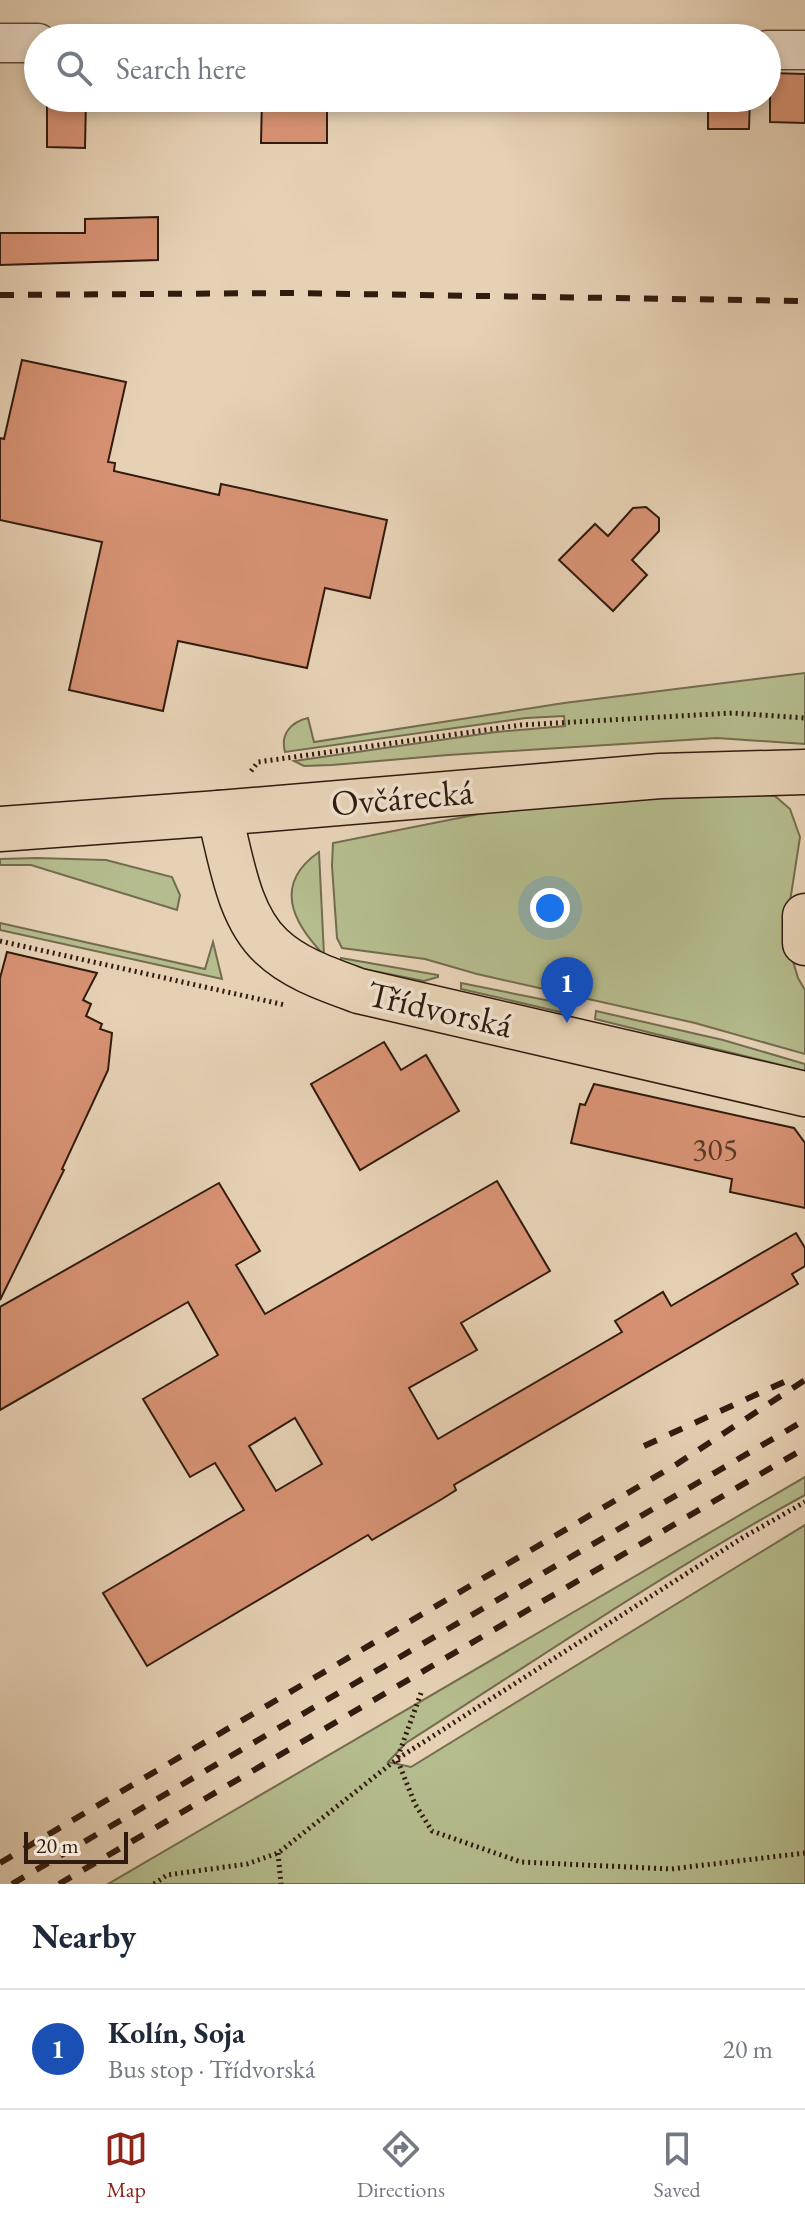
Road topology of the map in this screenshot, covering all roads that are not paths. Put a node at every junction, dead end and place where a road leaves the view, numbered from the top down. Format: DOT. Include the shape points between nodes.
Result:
graph roads {
  1 [pos="0,43"];
  2 [pos="24,43"];
  3 [pos="781,50"];
  4 [pos="805,50"];
  5 [pos="805,772"];
  6 [pos="219,813"];
  7 [pos="0,829"];
  8 [pos="805,916"];
  9 [pos="805,943"];
  10 [pos="805,1094"];
  1 -- 2 [label="street"];
  3 -- 4 [label="street"];
  5 -- 6 [label="main road, Ovčárecká" via="660,776"];
  6 -- 7 [label="main road, Ovčárecká"];
  6 -- 10 [label="main road, Třídvorská" via="254,923 270,945 325,978 359,991"];
  8 -- 9 [label="main road"];
}
